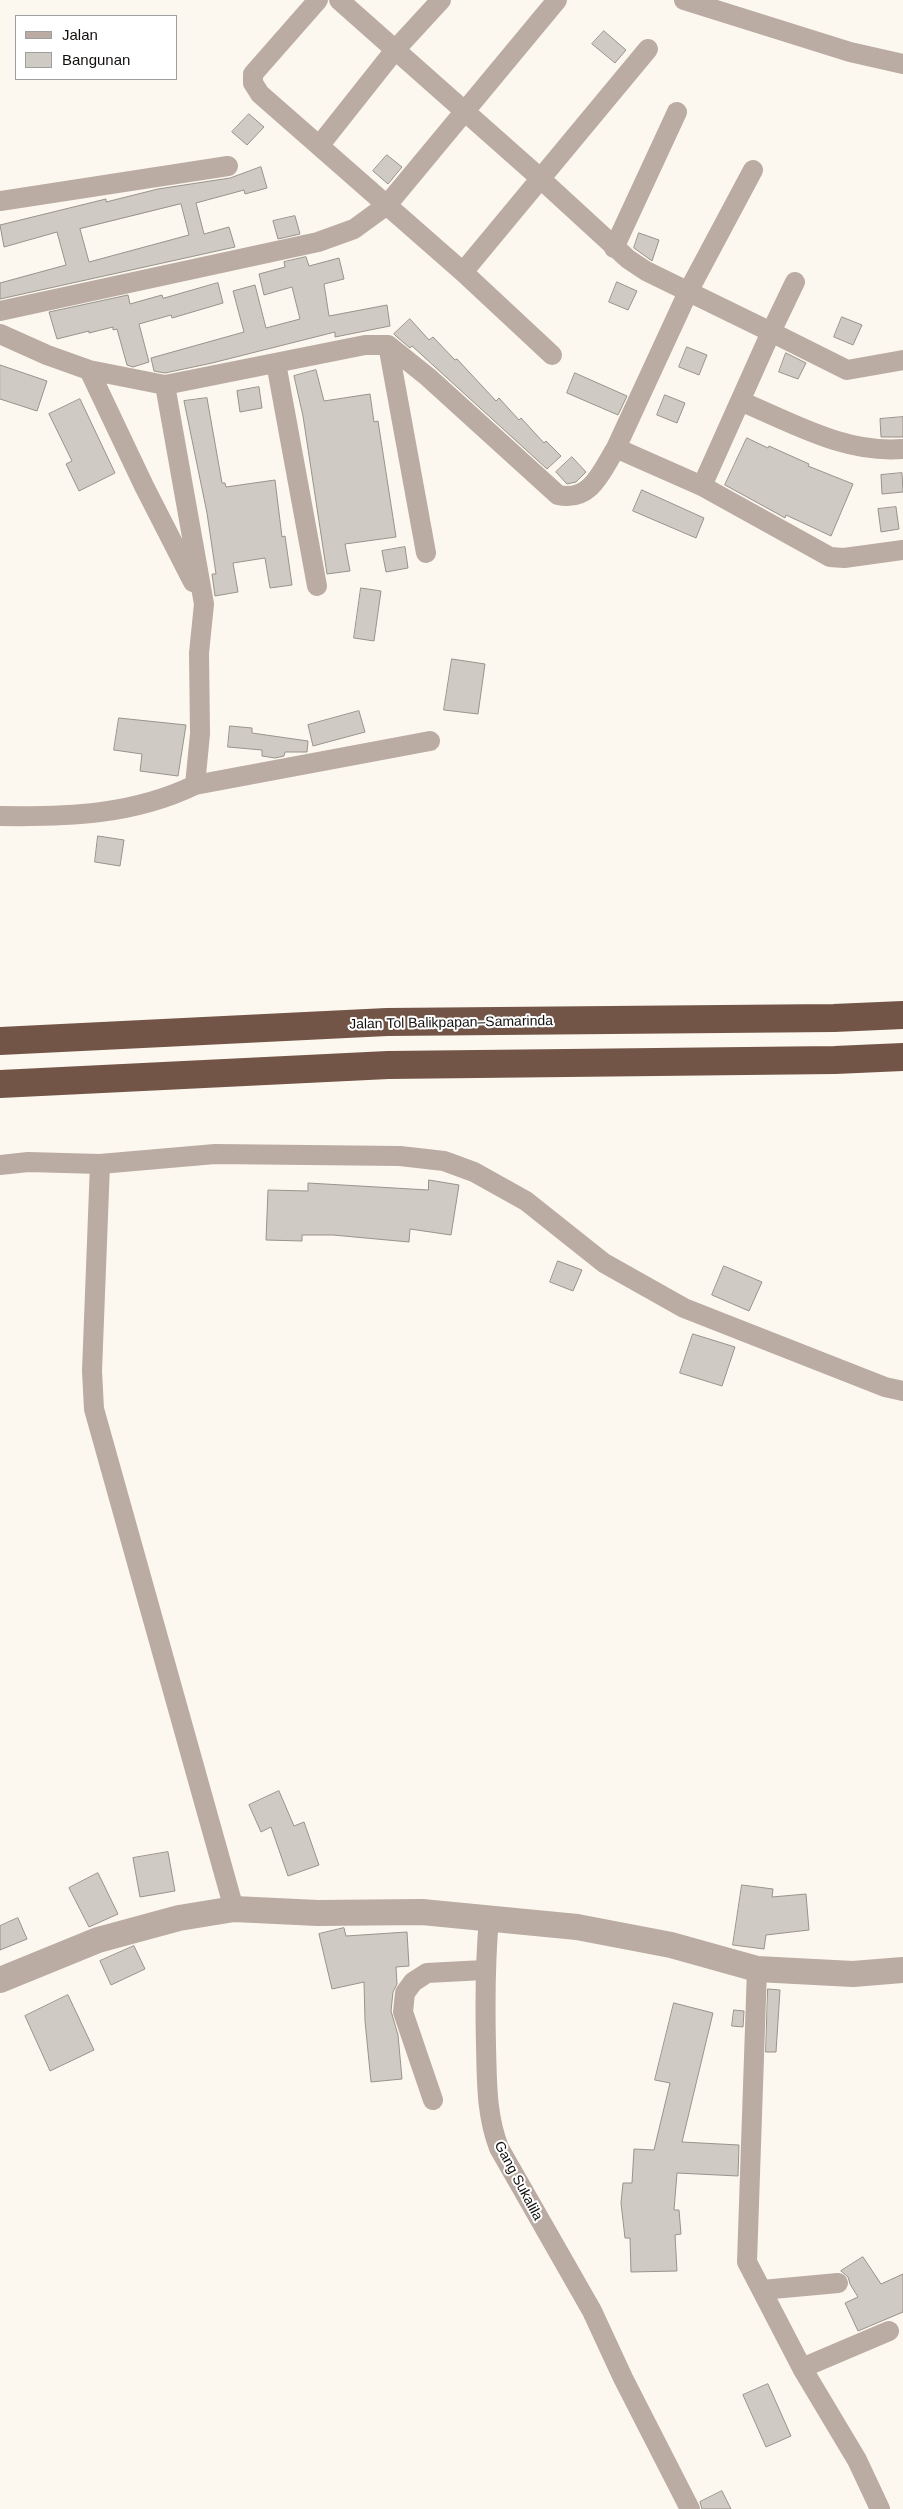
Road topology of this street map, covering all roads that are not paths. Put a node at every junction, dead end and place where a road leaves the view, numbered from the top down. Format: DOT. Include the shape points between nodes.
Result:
graph roads {
  1 [pos="318,0"];
  2 [pos="339,0"];
  3 [pos="441,0"];
  4 [pos="557,0"];
  5 [pos="684,0"];
  6 [pos="395,50"];
  7 [pos="648,50"];
  8 [pos="903,64"];
  9 [pos="465,111"];
  10 [pos="678,112"];
  11 [pos="319,146"];
  12 [pos="228,166"];
  13 [pos="752,170"];
  14 [pos="540,178"];
  15 [pos="0,201"];
  16 [pos="387,205"];
  17 [pos="614,248"];
  18 [pos="463,272"];
  19 [pos="795,282"];
  20 [pos="689,290"];
  21 [pos="0,311"];
  22 [pos="771,332"];
  23 [pos="0,334"];
  24 [pos="388,345"];
  25 [pos="552,355"];
  26 [pos="903,360"];
  27 [pos="276,363"];
  28 [pos="90,370"];
  29 [pos="165,385"];
  30 [pos="740,401"];
  31 [pos="616,448"];
  32 [pos="903,449"];
  33 [pos="702,486"];
  34 [pos="903,550"];
  35 [pos="426,553"];
  36 [pos="318,586"];
  37 [pos="204,604"];
  38 [pos="430,741"];
  39 [pos="195,784"];
  40 [pos="0,816"];
  41 [pos="903,1015"];
  42 [pos="0,1041"];
  43 [pos="903,1057"];
  44 [pos="0,1084"];
  45 [pos="100,1164"];
  46 [pos="0,1165"];
  47 [pos="903,1391"];
  48 [pos="234,1909"];
  49 [pos="489,1919"];
  50 [pos="757,1969"];
  51 [pos="484,1970"];
  52 [pos="903,1970"];
  53 [pos="0,1980"];
  54 [pos="433,2100"];
  55 [pos="838,2283"];
  56 [pos="762,2290"];
  57 [pos="889,2331"];
  58 [pos="802,2368"];
  59 [pos="690,2509"];
  60 [pos="880,2509"];
  1 -- 11 [label="street" via="258,67 253,74 253,82 260,94"];
  2 -- 6 [label="street"];
  3 -- 6 [label="street"];
  4 -- 9 [label="street"];
  5 -- 8 [label="street" via="850,52"];
  6 -- 9 [label="street"];
  6 -- 11 [label="street"];
  7 -- 14 [label="street"];
  9 -- 14 [label="street"];
  9 -- 16 [label="street"];
  10 -- 17 [label="street"];
  11 -- 16 [label="street"];
  12 -- 15 [label="street"];
  13 -- 20 [label="street"];
  14 -- 17 [label="street"];
  14 -- 18 [label="street"];
  16 -- 18 [label="street"];
  16 -- 21 [label="street" via="354,229 318,242"];
  17 -- 20 [label="street" via="646,271"];
  18 -- 25 [label="street"];
  19 -- 22 [label="street"];
  20 -- 22 [label="street"];
  20 -- 31 [label="street"];
  22 -- 26 [label="street" via="847,370"];
  22 -- 30 [label="street"];
  23 -- 28 [label="street"];
  24 -- 27 [label="street" via="365,345"];
  24 -- 31 [label="street" via="558,495 571,498 583,494 594,483"];
  24 -- 35 [label="street"];
  27 -- 29 [label="street"];
  27 -- 36 [label="street"];
  28 -- 29 [label="street"];
  28 -- 37 [label="street"];
  29 -- 37 [label="street"];
  30 -- 32 [label="street" via="839,443 881,451"];
  30 -- 33 [label="street"];
  31 -- 33 [label="street"];
  33 -- 34 [label="street" via="830,556 844,558"];
  37 -- 39 [label="street" via="199,653 200,734"];
  38 -- 39 [label="street"];
  39 -- 40 [label="street" via="170,797 121,809 61,817"];
  41 -- 42 [label="highway, Jalan Tol Balikpapan–Samarinda" via="387,1022"];
  43 -- 44 [label="highway" via="388,1065"];
  45 -- 46 [label="street" via="28,1162"];
  45 -- 47 [label="street" via="215,1154 400,1156 444,1161 474,1172 526,1200 604,1263 684,1308 775,1346"];
  45 -- 48 [label="street" via="92,1371 94,1409"];
  48 -- 49 [label="street" via="318,1913 422,1912"];
  48 -- 53 [label="street" via="179,1918 98,1940"];
  49 -- 50 [label="street" via="577,1927 671,1945"];
  49 -- 51 [label="street, Gang Sukalila"];
  50 -- 52 [label="street" via="853,1974"];
  50 -- 56 [label="street" via="746,2253 749,2268"];
  51 -- 54 [label="street" via="427,1973 413,1982 405,1993 403,2012"];
  51 -- 59 [label="street, Gang Sukalila" via="487,2105 491,2128 503,2156 592,2311"];
  55 -- 56 [label="street"];
  56 -- 58 [label="street"];
  57 -- 58 [label="street"];
  58 -- 60 [label="street" via="848,2443"];
}
